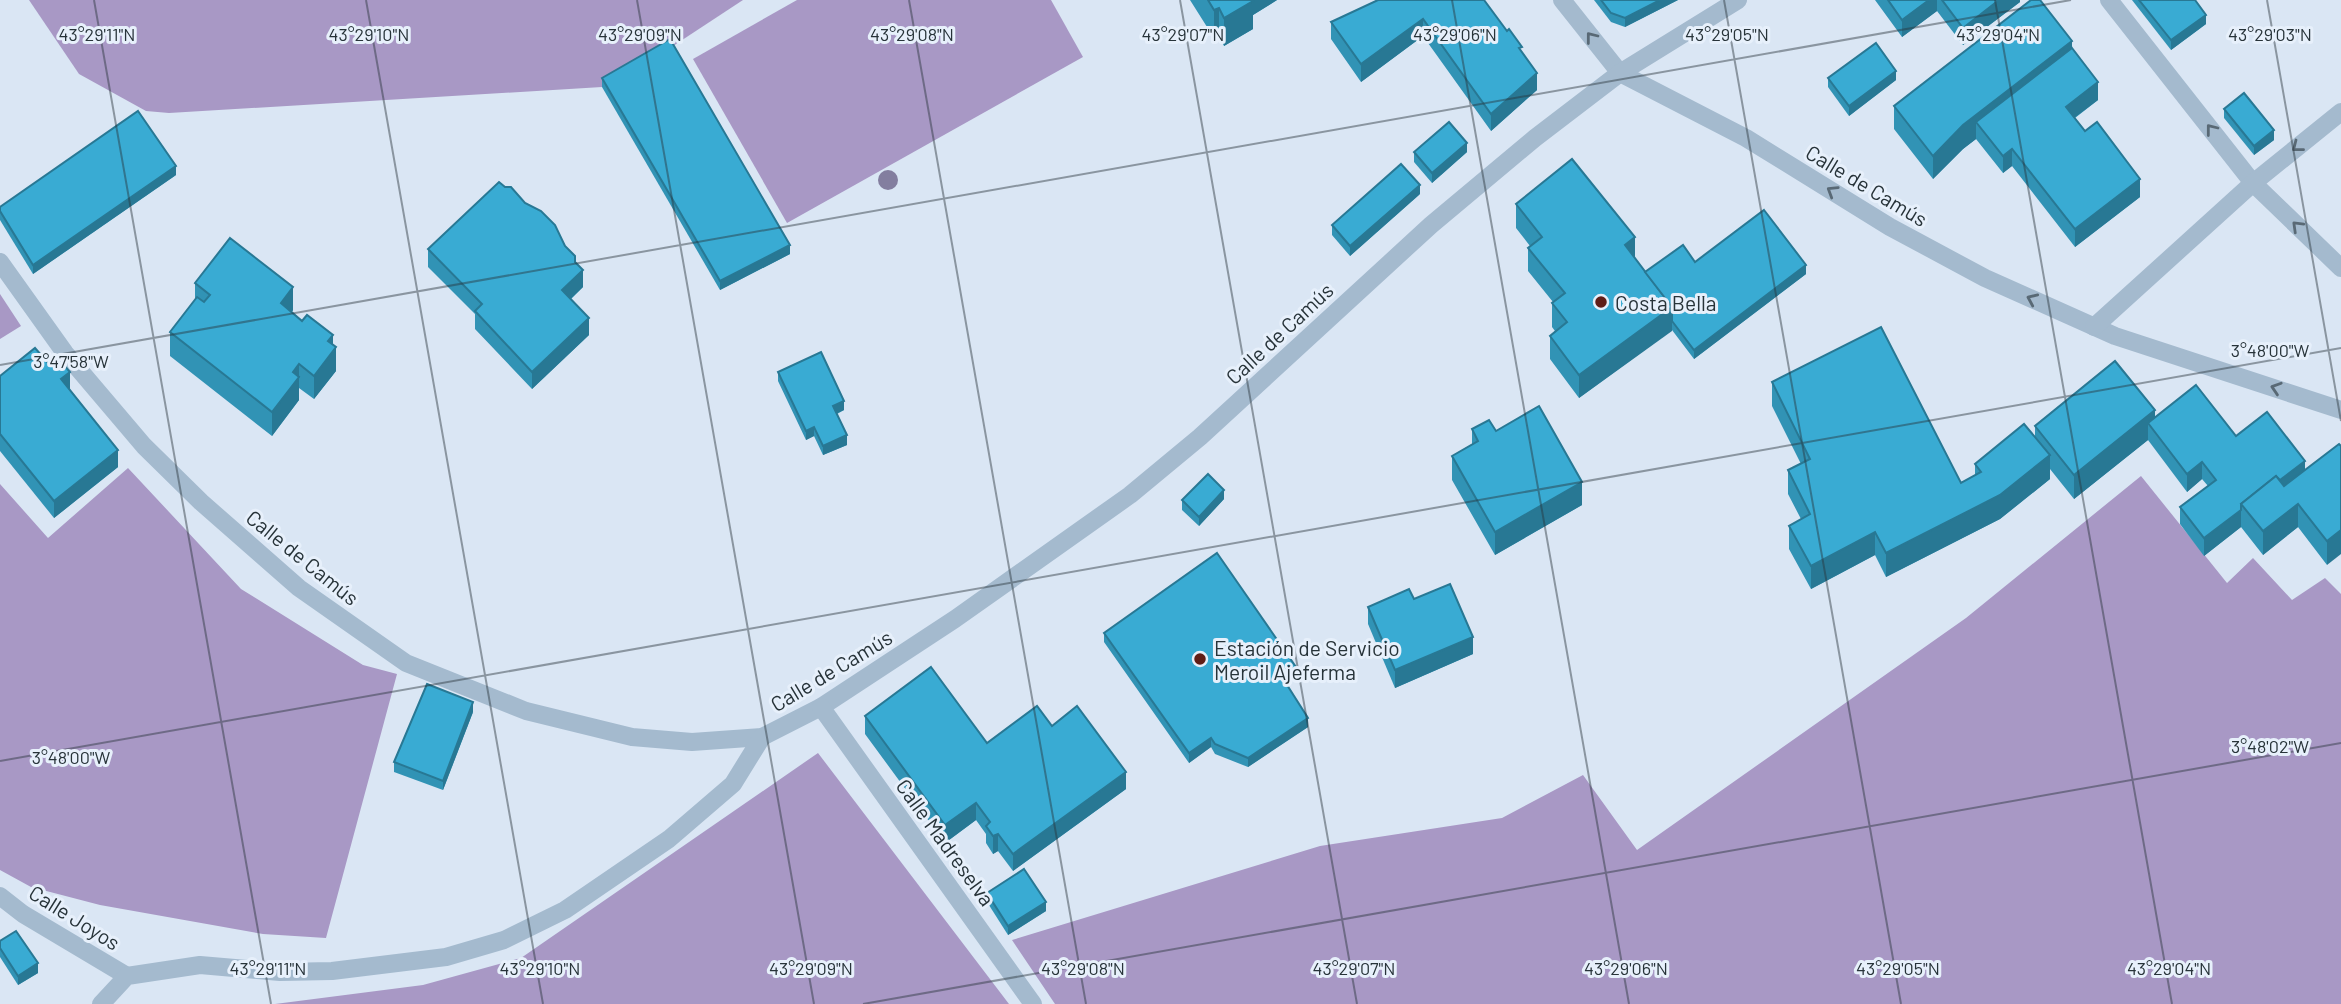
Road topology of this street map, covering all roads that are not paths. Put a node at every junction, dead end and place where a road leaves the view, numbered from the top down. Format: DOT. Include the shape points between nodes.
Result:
graph roads {
  1 [pos="1562,0"];
  2 [pos="1738,0"];
  3 [pos="2109,0"];
  4 [pos="1620,74"];
  5 [pos="2341,112"];
  6 [pos="2253,183"];
  7 [pos="0,262"];
  8 [pos="2341,268"];
  9 [pos="2094,327"];
  10 [pos="2341,410"];
  11 [pos="821,707"];
  12 [pos="762,737"];
  13 [pos="0,896"];
  14 [pos="127,976"];
  15 [pos="101,1004"];
  16 [pos="1033,1004"];
  4 -- 1 [label="street, one-way"];
  2 -- 4 [label="street, Calle de Camús"];
  6 -- 3 [label="street, one-way"];
  9 -- 4 [label="street, Calle de Camús, one-way" via="1985,278 1890,227 1746,138"];
  4 -- 11 [label="street, Calle de Camús" via="1442,215 1200,437 1130,495"];
  5 -- 6 [label="street, one-way"];
  8 -- 6 [label="street, one-way"];
  6 -- 9 [label="street"];
  7 -- 12 [label="street, Calle de Camús" via="65,353 144,446 299,588 406,663 526,711 632,737 692,742"];
  10 -- 9 [label="street, Calle de Camús, one-way"];
  11 -- 12 [label="street, Calle de Camús"];
  11 -- 16 [label="street, Calle Madreselva"];
  12 -- 14 [label="street" via="733,784 669,839 565,910 504,940 446,957 332,971 200,965"];
  13 -- 14 [label="street, Calle Joyos"];
  14 -- 15 [label="street"];
}
